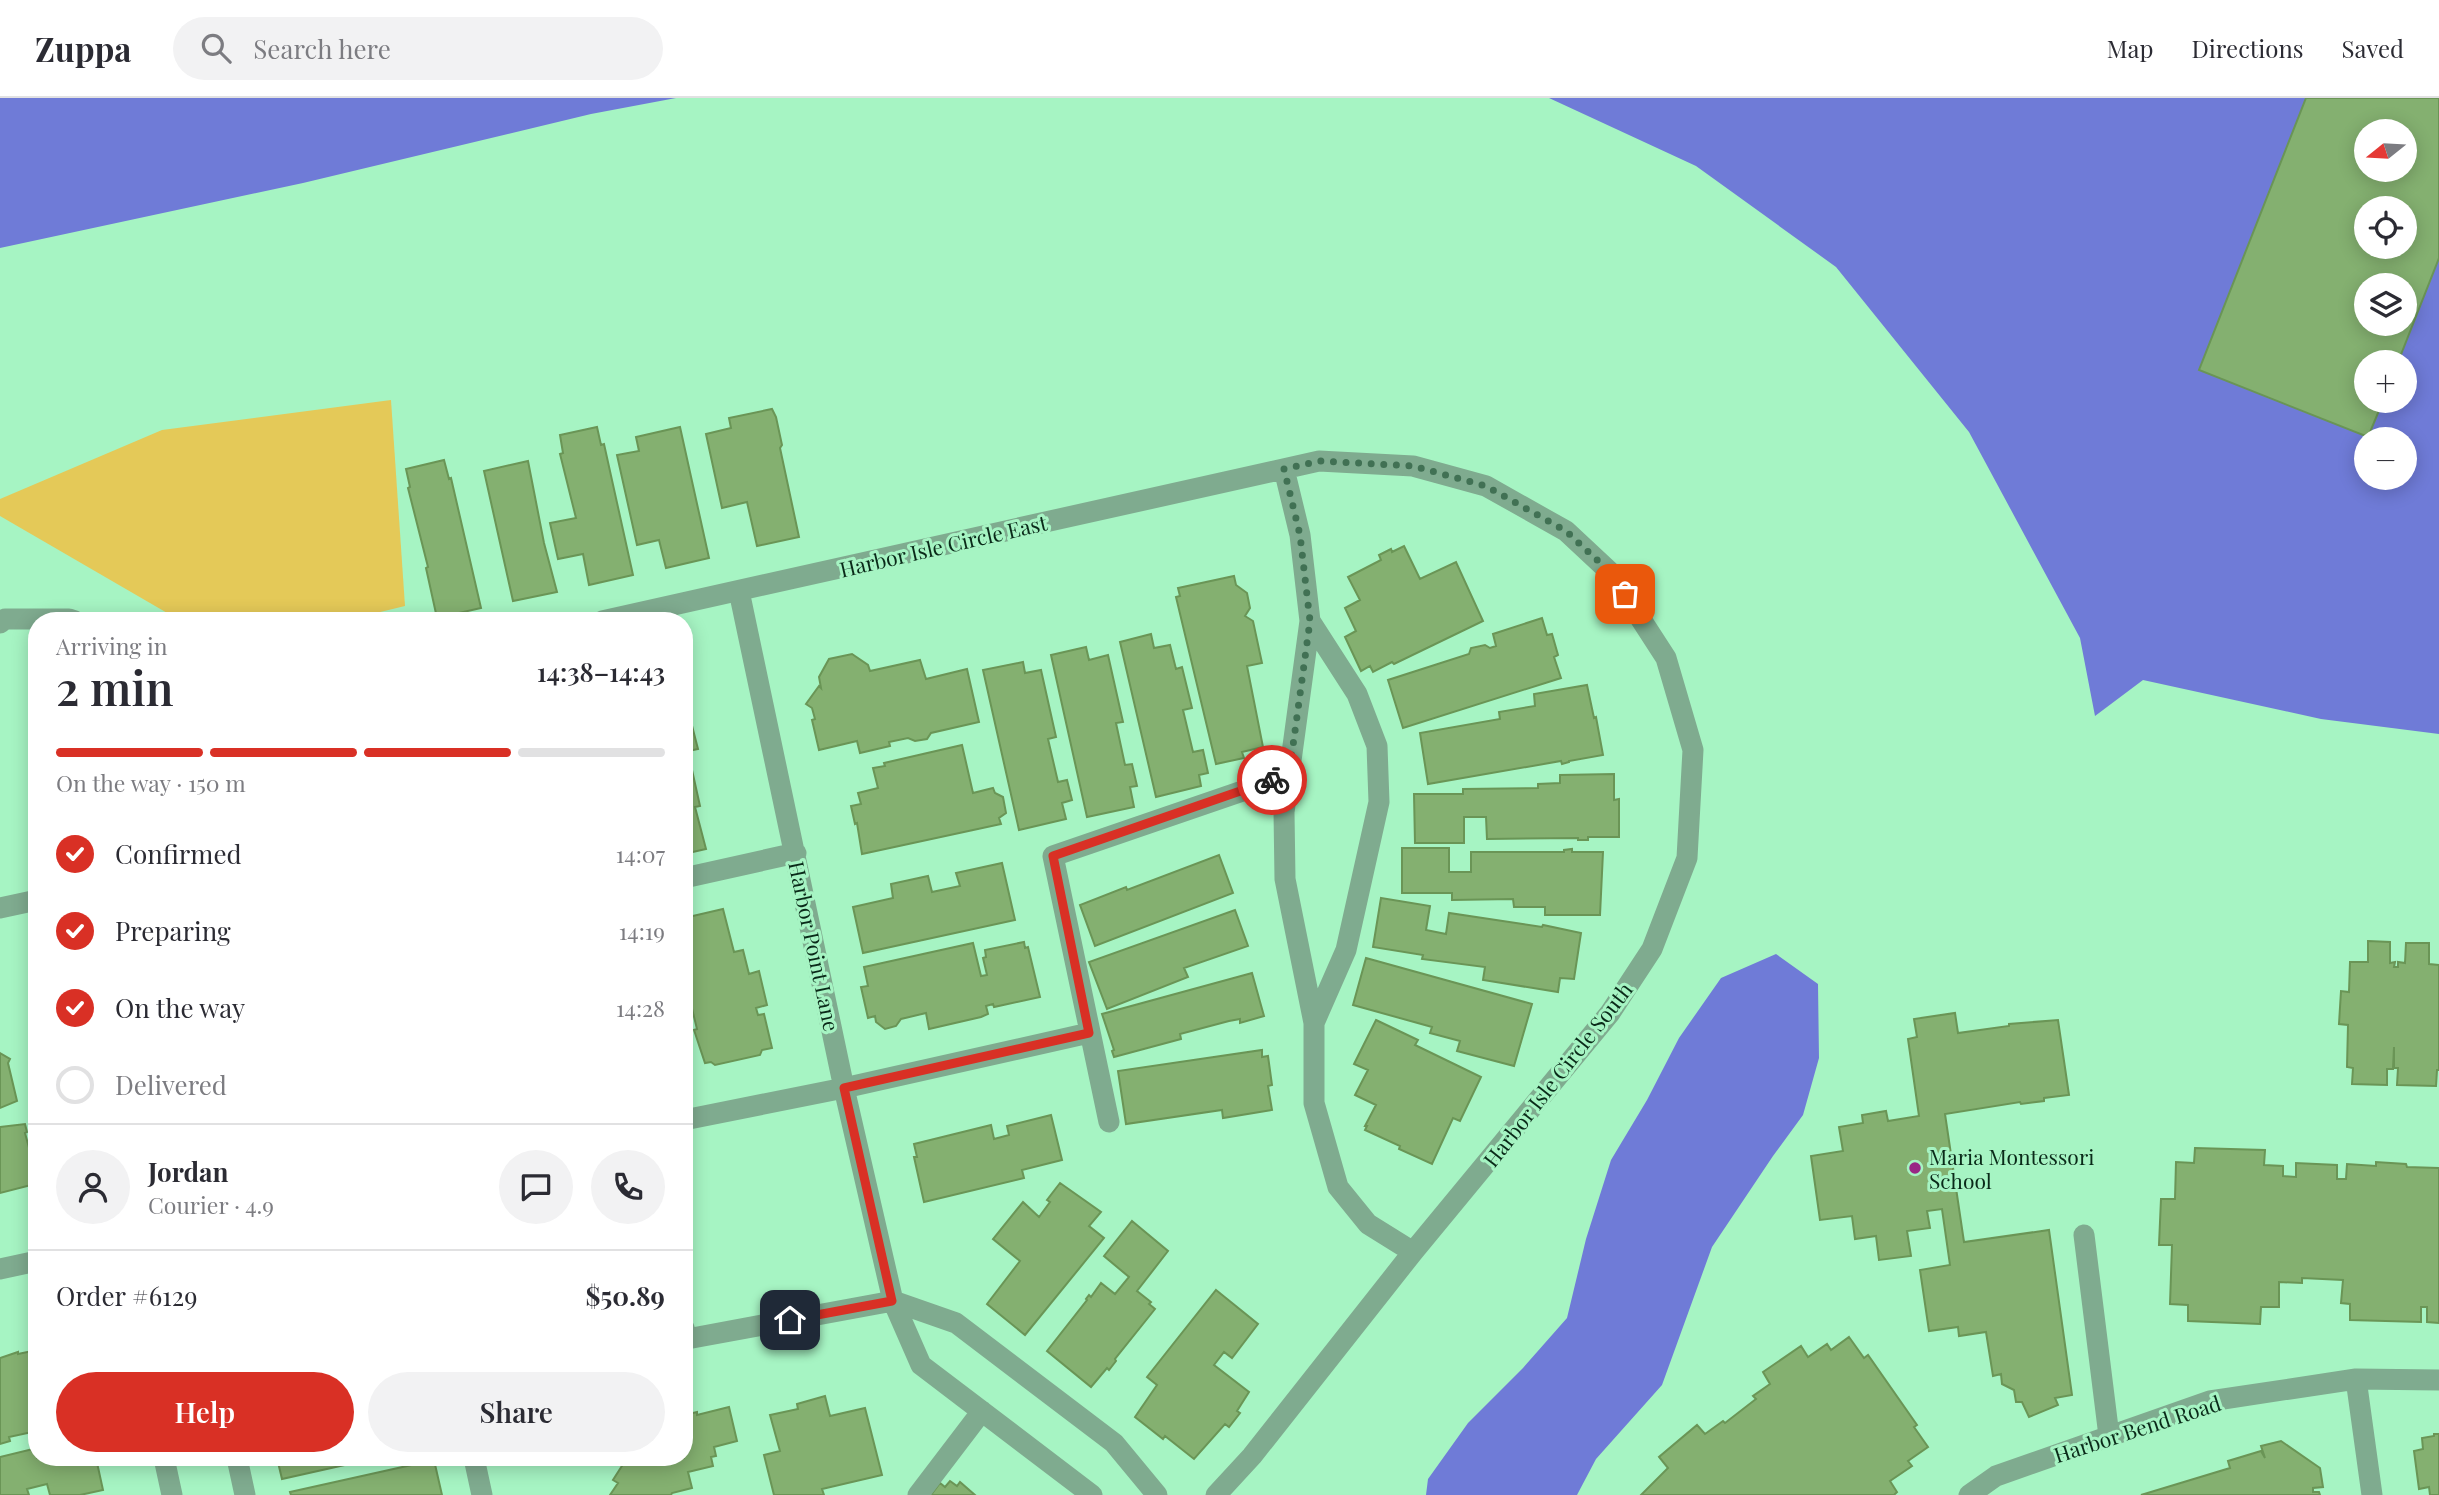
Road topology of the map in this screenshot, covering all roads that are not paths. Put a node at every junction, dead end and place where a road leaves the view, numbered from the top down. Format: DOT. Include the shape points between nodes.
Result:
graph roads {
  1 [pos="1284,469"];
  2 [pos="739,591"];
  3 [pos="644,612"];
  4 [pos="28,619"];
  5 [pos="1310,621"];
  6 [pos="0,622"];
  7 [pos="1289,775"];
  8 [pos="796,853"];
  9 [pos="693,876"];
  10 [pos="28,902"];
  11 [pos="0,908"];
  12 [pos="1314,1023"];
  13 [pos="1089,1033"];
  14 [pos="844,1088"];
  15 [pos="693,1117"];
  16 [pos="1109,1122"];
  17 [pos="2084,1235"];
  18 [pos="1413,1252"];
  19 [pos="28,1263"];
  20 [pos="0,1269"];
  21 [pos="892,1301"];
  22 [pos="693,1338"];
  23 [pos="2356,1379"];
  24 [pos="2439,1380"];
  25 [pos="982,1412"];
  26 [pos="2109,1436"];
  27 [pos="166,1466"];
  28 [pos="239,1466"];
  29 [pos="476,1466"];
  30 [pos="172,1495"];
  31 [pos="244,1495"];
  32 [pos="482,1495"];
  33 [pos="918,1495"];
  34 [pos="1092,1495"];
  35 [pos="1157,1495"];
  36 [pos="1216,1495"];
  37 [pos="1969,1495"];
  38 [pos="2372,1495"];
  1 -- 2 [label="street, Harbor Isle Circle East"];
  1 -- 5 [label="street" via="1300,535"];
  1 -- 18 [label="street, Harbor Isle Circle South" via="1319,461 1413,466 1486,486 1566,531 1611,573 1666,658 1693,750 1687,858 1652,949 1611,1013"];
  2 -- 3 [label="street, Harbor Isle Circle East"];
  2 -- 8 [label="street, Harbor Point Lane"];
  4 -- 6 [label="street"];
  5 -- 7 [label="street"];
  5 -- 12 [label="street" via="1357,694 1377,746 1379,802 1346,950"];
  7 -- 12 [label="street" via="1283,812 1285,879"];
  7 -- 13 [label="street" via="1053,856"];
  8 -- 9 [label="street"];
  8 -- 14 [label="street, Harbor Point Lane"];
  10 -- 11 [label="street"];
  12 -- 18 [label="street" via="1314,1103 1338,1187 1368,1224"];
  13 -- 14 [label="street"];
  13 -- 16 [label="street"];
  14 -- 15 [label="street"];
  14 -- 21 [label="street, Harbor Point Lane"];
  17 -- 26 [label="street"];
  18 -- 36 [label="street, Harbor Isle Circle South" via="1252,1457"];
  19 -- 20 [label="street"];
  21 -- 22 [label="street"];
  21 -- 25 [label="street, Harbor Point Lane" via="921,1365"];
  21 -- 35 [label="street" via="956,1323 1114,1443"];
  23 -- 24 [label="street, Harbor Bend Road"];
  23 -- 26 [label="street, Harbor Bend Road" via="2210,1401"];
  23 -- 38 [label="street"];
  25 -- 33 [label="street"];
  25 -- 34 [label="street, Harbor Point Lane"];
  26 -- 37 [label="street, Harbor Bend Road" via="1996,1476"];
  27 -- 30 [label="street"];
  28 -- 31 [label="street"];
  29 -- 32 [label="street"];
}
